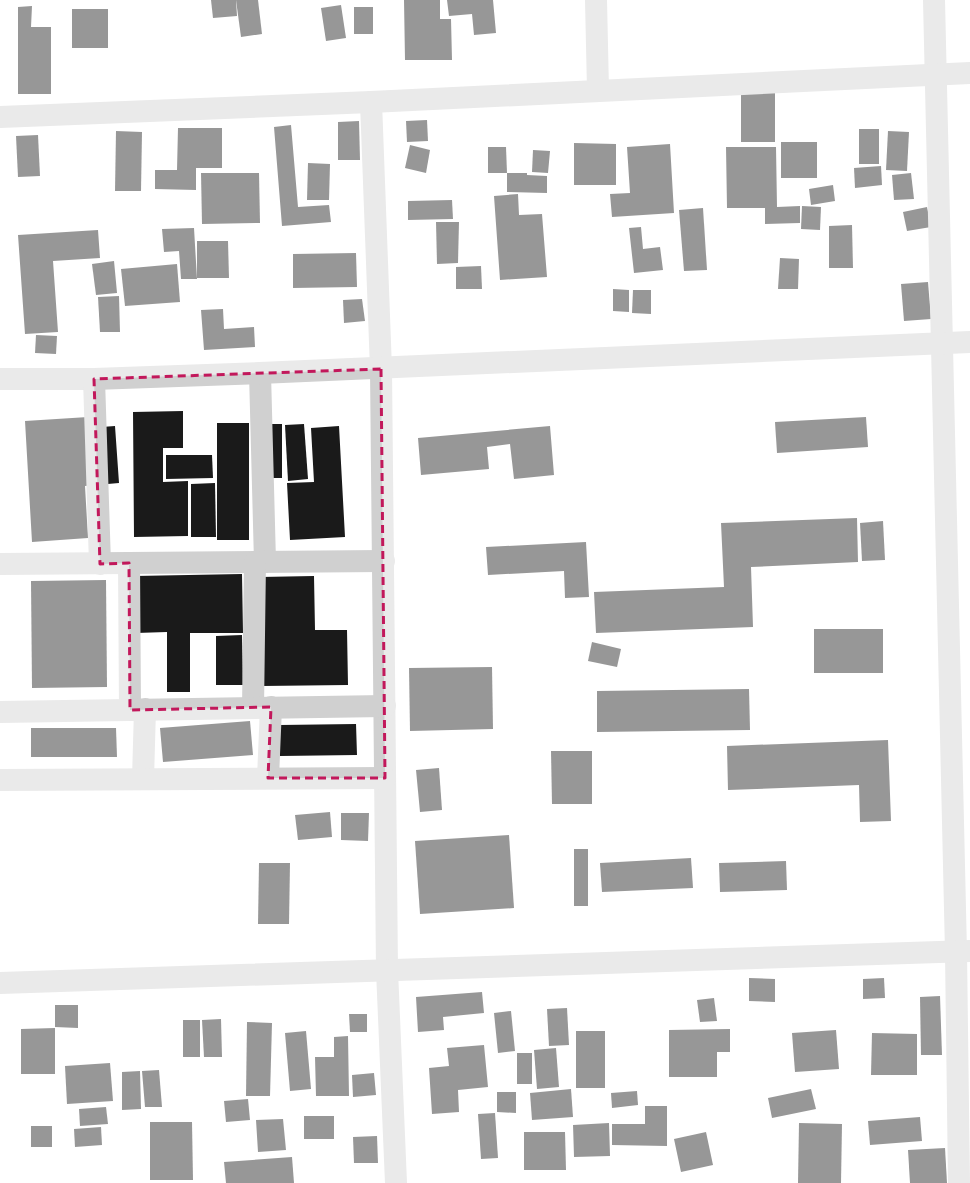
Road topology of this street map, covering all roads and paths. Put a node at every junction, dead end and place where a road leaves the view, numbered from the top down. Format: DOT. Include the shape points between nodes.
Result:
graph roads {
  1 [pos="596,0"];
  2 [pos="934,0"];
  3 [pos="970,73"];
  4 [pos="935,74"];
  5 [pos="598,90"];
  6 [pos="371,102"];
  7 [pos="0,117"];
  8 [pos="970,342"];
  9 [pos="942,343"];
  10 [pos="381,369"];
  11 [pos="260,374"];
  12 [pos="0,379"];
  13 [pos="94,379"];
  14 [pos="384,561"];
  15 [pos="260,562"];
  16 [pos="129,563"];
  17 [pos="0,564"];
  18 [pos="100,564"];
  19 [pos="385,706"];
  20 [pos="262,707"];
  21 [pos="137,709"];
  22 [pos="0,712"];
  23 [pos="268,778"];
  24 [pos="385,778"];
  25 [pos="143,779"];
  26 [pos="0,780"];
  27 [pos="963,952"];
  28 [pos="387,970"];
  29 [pos="0,983"];
  30 [pos="396,1183"];
  31 [pos="959,1183"];
  1 -- 5 [label="street"];
  2 -- 4 [label="street"];
  3 -- 4 [label="street"];
  4 -- 5 [label="street"];
  4 -- 9 [label="street"];
  5 -- 6 [label="street"];
  6 -- 7 [label="street"];
  6 -- 10 [label="street"];
  8 -- 9 [label="street"];
  9 -- 10 [label="street"];
  9 -- 27 [label="street"];
  10 -- 11 [label="street"];
  10 -- 14 [label="street"];
  11 -- 13 [label="street"];
  11 -- 15 [label="street"];
  12 -- 13 [label="street"];
  13 -- 18 [label="street"];
  14 -- 15 [label="street"];
  14 -- 19 [label="street"];
  15 -- 16 [label="street"];
  15 -- 20 [label="street"];
  16 -- 18 [label="street"];
  16 -- 21 [label="street"];
  17 -- 18 [label="street"];
  19 -- 20 [label="street"];
  19 -- 24 [label="street"];
  20 -- 21 [label="street"];
  20 -- 23 [label="street"];
  21 -- 22 [label="street"];
  21 -- 25 [label="street"];
  23 -- 24 [label="street"];
  23 -- 25 [label="street"];
  24 -- 28 [label="street"];
  25 -- 26 [label="street"];
  27 -- 28 [label="street"];
  27 -- 31 [label="street"];
  28 -- 29 [label="street"];
  28 -- 30 [label="street"];
}
